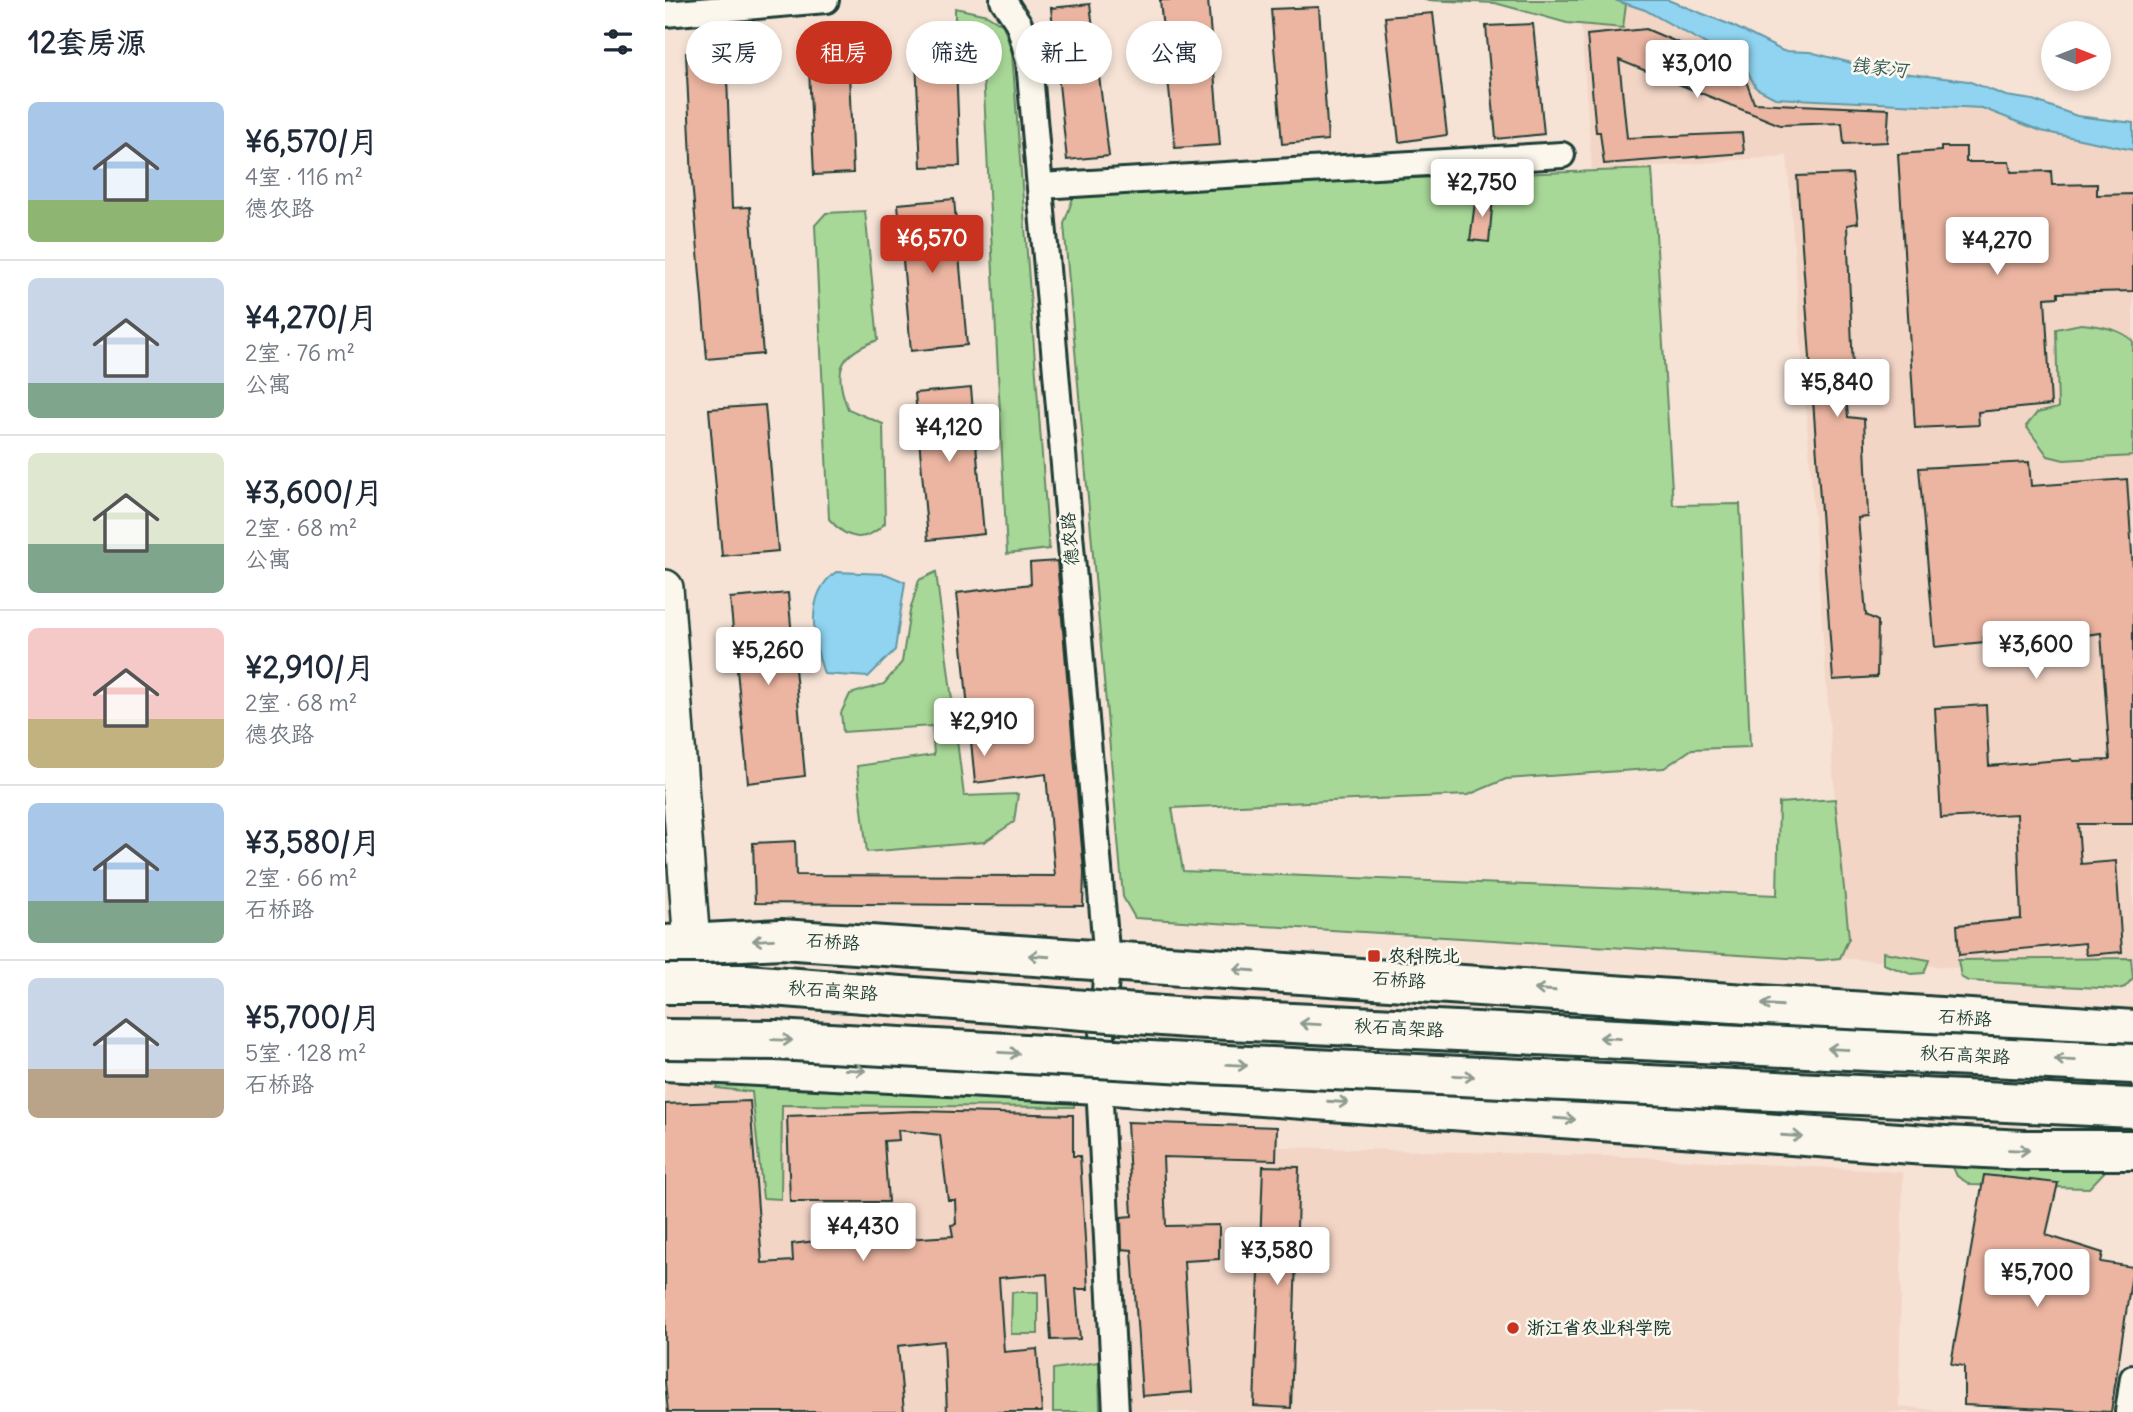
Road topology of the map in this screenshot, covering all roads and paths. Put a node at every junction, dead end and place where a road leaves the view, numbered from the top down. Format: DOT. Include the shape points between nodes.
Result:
graph roads {
  1 [pos="826,0"];
  2 [pos="1003,0"];
  3 [pos="665,14"];
  4 [pos="1562,155"];
  5 [pos="1040,186"];
  6 [pos="665,588"];
  7 [pos="679,945"];
  8 [pos="1107,961"];
  9 [pos="665,984"];
  10 [pos="2133,1030"];
  11 [pos="665,1039"];
  12 [pos="665,1061"];
  13 [pos="2133,1064"];
  14 [pos="1099,1084"];
  15 [pos="2133,1108"];
  16 [pos="2133,1150"];
  17 [pos="2133,1378"];
  18 [pos="1116,1412"];
  19 [pos="2128,1412"];
  1 -- 3 [label="street"];
  2 -- 5 [label="street, 德农路" via="1019,24 1029,61"];
  4 -- 5 [label="street"];
  5 -- 8 [label="street, 德农路"];
  6 -- 7 [label="street"];
  8 -- 7 [label="main road, 石桥路, one-way" via="781,939"];
  10 -- 8 [label="main road, 石桥路, one-way"];
  8 -- 14 [label="street, 德农路"];
  13 -- 9 [label="main road, 秋石高架路, one-way, bridge" via="1188,1018 759,985"];
  11 -- 15 [label="main road, one-way, bridge" via="776,1040"];
  12 -- 14 [label="main road, one-way"];
  14 -- 16 [label="main road, one-way" via="1926,1145"];
  14 -- 18 [label="street, 德农路"];
  17 -- 19 [label="street"];
}
